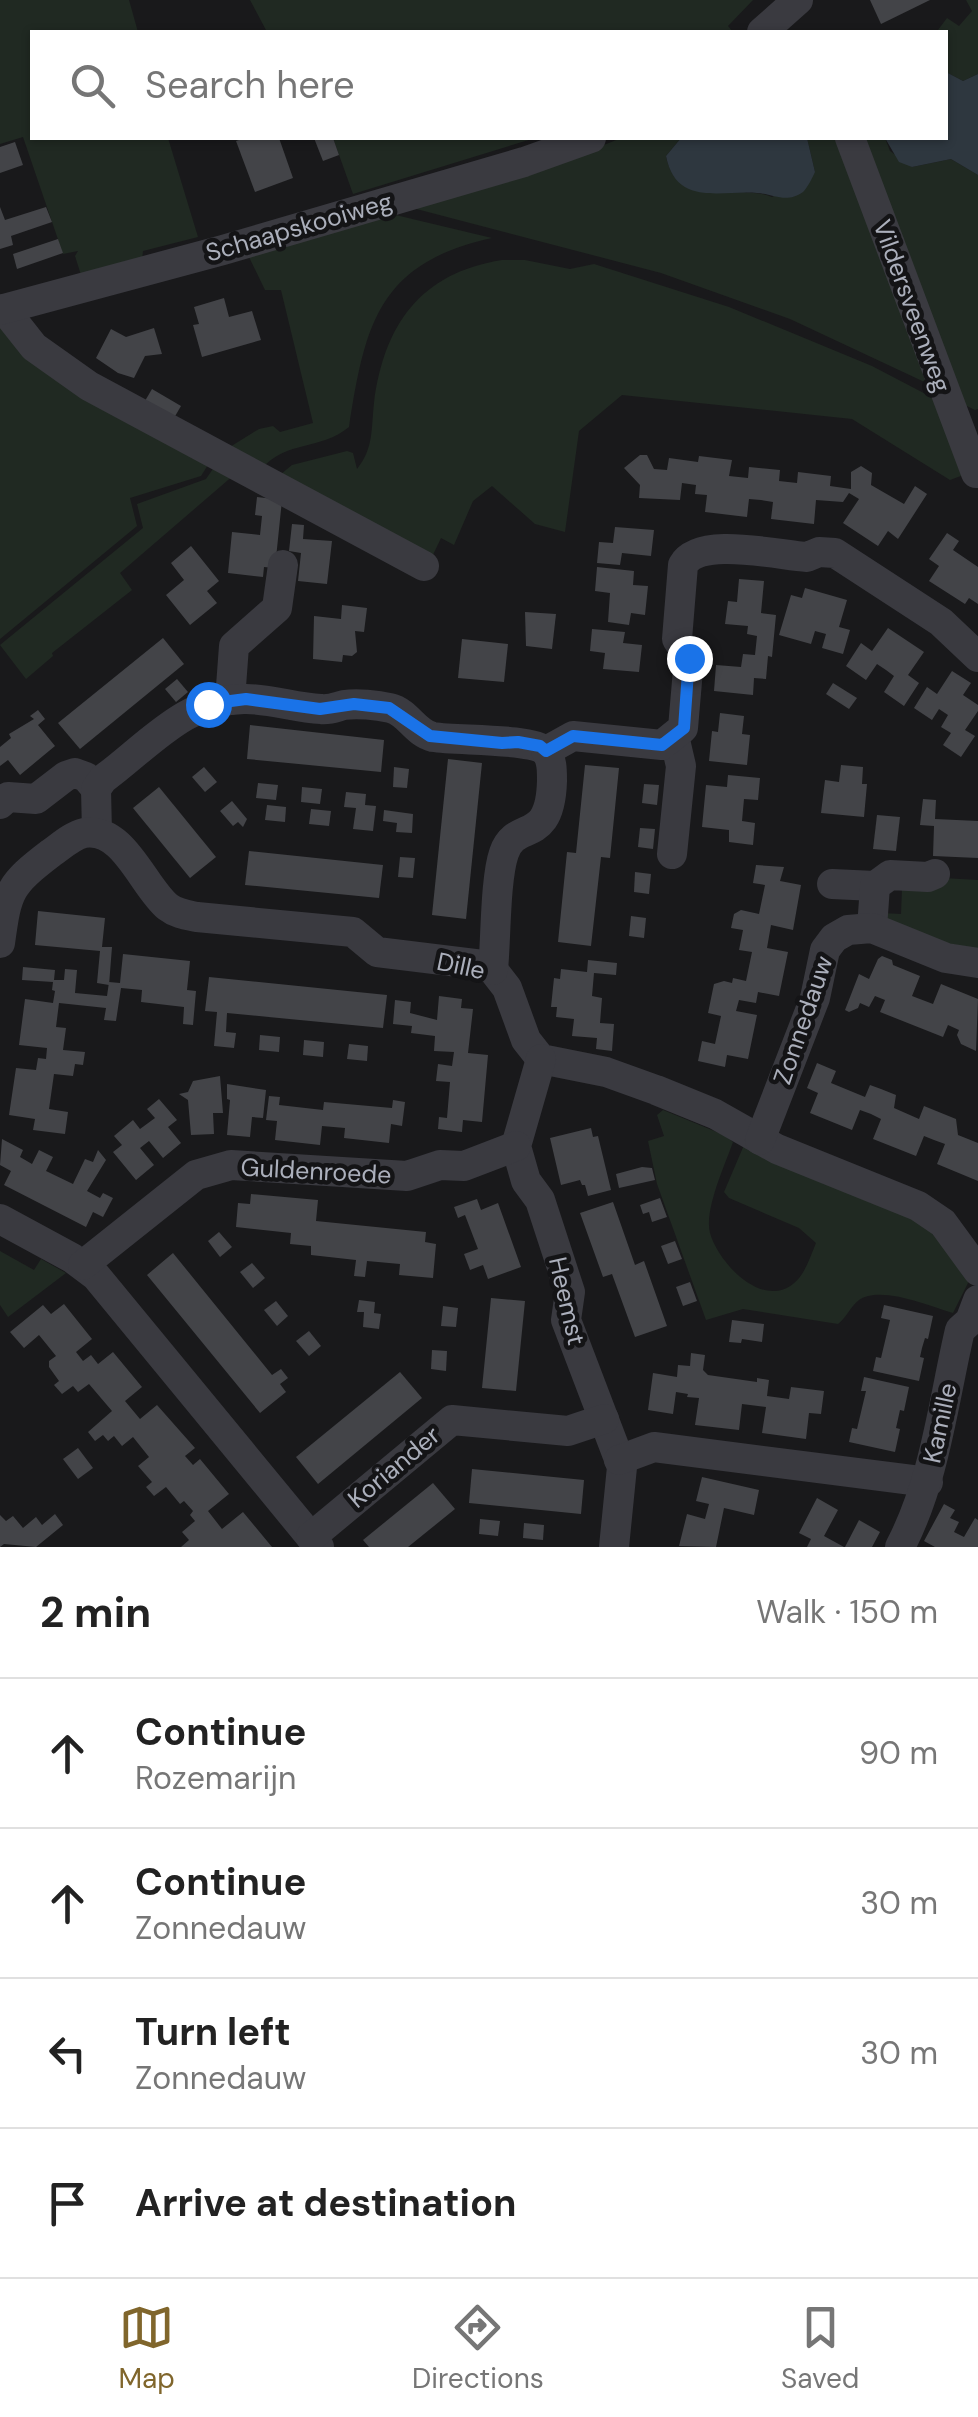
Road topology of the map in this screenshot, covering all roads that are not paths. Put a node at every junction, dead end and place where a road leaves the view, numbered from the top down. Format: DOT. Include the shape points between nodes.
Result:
graph roads {
  1 [pos="797,14"];
  2 [pos="766,30"];
  3 [pos="585,140"];
  4 [pos="851,140"];
  5 [pos="2,310"];
  6 [pos="976,474"];
  7 [pos="283,566"];
  8 [pos="424,566"];
  9 [pos="978,657"];
  10 [pos="230,700"];
  11 [pos="674,736"];
  12 [pos="546,751"];
  13 [pos="96,789"];
  14 [pos="0,804"];
  15 [pos="97,834"];
  16 [pos="672,854"];
  17 [pos="935,874"];
  18 [pos="832,884"];
  19 [pos="875,886"];
  20 [pos="872,928"];
  21 [pos="0,943"];
  22 [pos="978,963"];
  23 [pos="493,970"];
  24 [pos="541,1059"];
  25 [pos="760,1140"];
  26 [pos="516,1146"];
  27 [pos="0,1220"];
  28 [pos="83,1265"];
  29 [pos="978,1270"];
  30 [pos="978,1300"];
  31 [pos="604,1419"];
  32 [pos="620,1460"];
  33 [pos="928,1482"];
  34 [pos="315,1542"];
  35 [pos="614,1547"];
  36 [pos="900,1547"];
  1 -- 2 [label="street"];
  3 -- 5 [label="street, Schaapskooiweg"];
  4 -- 6 [label="street, Vildersveenweg"];
  5 -- 8 [label="street, Schaapskooiweg" via="34,348 90,386"];
  7 -- 10 [label="street" via="278,608 234,646"];
  9 -- 11 [label="street" via="941,622 835,553 704,549 683,565 676,639 689,658 684,728"];
  10 -- 12 [label="street" via="389,708 430,736 518,742"];
  10 -- 13 [label="street" via="185,714"];
  11 -- 12 [label="street" via="662,745 573,736"];
  11 -- 16 [label="street" via="681,766"];
  12 -- 23 [label="street" via="552,776 547,816 515,837 502,857"];
  13 -- 14 [label="street" via="75,772 36,799 8,797"];
  13 -- 15 [label="street"];
  15 -- 21 [label="street" via="73,838 13,886"];
  15 -- 23 [label="street, Dille" via="121,849 162,902 184,915 353,932 376,952"];
  17 -- 19 [label="street" via="890,875"];
  18 -- 19 [label="street"];
  19 -- 20 [label="street"];
  20 -- 22 [label="street" via="946,958"];
  20 -- 25 [label="street, Zonnedauw" via="848,930 826,950 815,998"];
  23 -- 24 [label="street, Dille"];
  24 -- 25 [label="street" via="656,1090"];
  24 -- 26 [label="street"];
  25 -- 29 [label="street" via="931,1213"];
  26 -- 28 [label="street, Guldenroede" via="464,1166 440,1164 407,1176 232,1165 196,1175"];
  26 -- 31 [label="street, Heemst" via="570,1292 566,1320"];
  27 -- 28 [label="street"];
  28 -- 34 [label="street"];
  30 -- 33 [label="street, Kamille" via="960,1330"];
  31 -- 32 [label="street, Heemst"];
  31 -- 34 [label="street, Koriander" via="568,1431 452,1420"];
  32 -- 33 [label="street" via="654,1447"];
  32 -- 35 [label="street, Heemst"];
  33 -- 36 [label="street, Kamille"];
}
